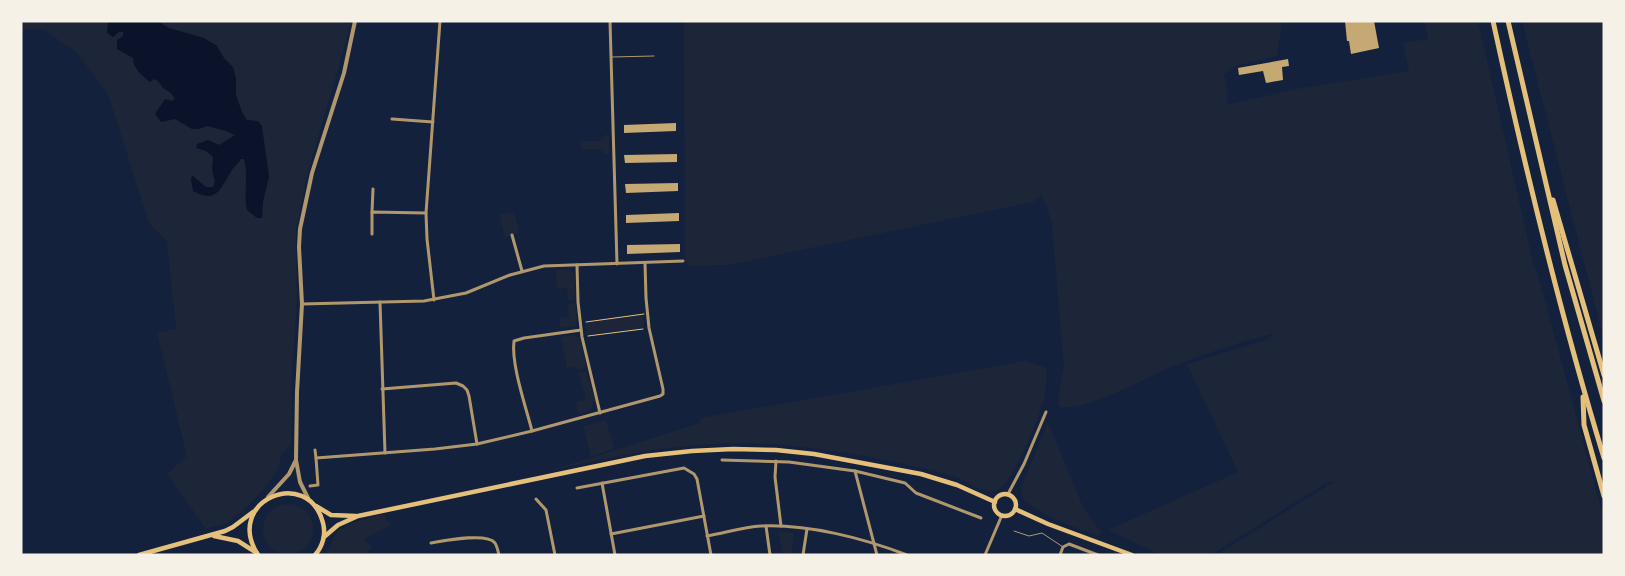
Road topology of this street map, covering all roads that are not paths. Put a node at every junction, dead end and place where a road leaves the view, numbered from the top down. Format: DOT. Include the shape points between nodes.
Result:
graph roads {
  1 [pos="355,21"];
  2 [pos="440,21"];
  3 [pos="610,21"];
  4 [pos="1493,21"];
  5 [pos="1508,21"];
  6 [pos="654,56"];
  7 [pos="611,57"];
  8 [pos="392,118"];
  9 [pos="433,122"];
  10 [pos="1539,154"];
  11 [pos="373,189"];
  12 [pos="372,212"];
  13 [pos="426,213"];
  14 [pos="372,234"];
  15 [pos="512,235"];
  16 [pos="683,261"];
  17 [pos="645,263"];
  18 [pos="617,264"];
  19 [pos="577,265"];
  20 [pos="522,271"];
  21 [pos="434,300"];
  22 [pos="380,302"];
  23 [pos="302,304"];
  24 [pos="581,330"];
  25 [pos="1604,376"];
  26 [pos="1582,388"];
  27 [pos="382,389"];
  28 [pos="1604,402"];
  29 [pos="1046,412"];
  30 [pos="600,413"];
  31 [pos="532,431"];
  32 [pos="477,444"];
  33 [pos="316,450"];
  34 [pos="385,453"];
  35 [pos="316,458"];
  36 [pos="1604,458"];
  37 [pos="296,460"];
  38 [pos="722,460"];
  39 [pos="776,461"];
  40 [pos="855,471"];
  41 [pos="602,483"];
  42 [pos="310,486"];
  43 [pos="577,488"];
  44 [pos="1008,494"];
  45 [pos="1604,496"];
  46 [pos="268,497"];
  47 [pos="308,498"];
  48 [pos="536,499"];
  49 [pos="995,502"];
  50 [pos="315,506"];
  51 [pos="256,509"];
  52 [pos="1015,509"];
  53 [pos="1002,515"];
  54 [pos="358,516"];
  55 [pos="704,516"];
  56 [pos="981,518"];
  57 [pos="766,526"];
  58 [pos="781,526"];
  59 [pos="807,529"];
  60 [pos="1014,531"];
  61 [pos="611,534"];
  62 [pos="210,536"];
  63 [pos="707,536"];
  64 [pos="324,537"];
  65 [pos="431,543"];
  66 [pos="874,544"];
  67 [pos="1063,547"];
  68 [pos="318,553"];
  69 [pos="258,554"];
  70 [pos="139,555"];
  71 [pos="499,555"];
  72 [pos="555,555"];
  73 [pos="615,555"];
  74 [pos="711,555"];
  75 [pos="770,555"];
  76 [pos="803,555"];
  77 [pos="877,555"];
  78 [pos="908,555"];
  79 [pos="985,555"];
  80 [pos="1060,555"];
  81 [pos="1098,555"];
  82 [pos="1132,555"];
  1 -- 23 [label="street" via="344,73 305,201 299,247"];
  2 -- 9 [label="street"];
  3 -- 7 [label="street"];
  4 -- 26 [label="highway"];
  5 -- 10 [label="highway"];
  6 -- 7 [label="lane"];
  7 -- 18 [label="street"];
  8 -- 9 [label="street"];
  9 -- 13 [label="street"];
  10 -- 25 [label="highway"];
  10 -- 28 [label="highway" via="1565,265"];
  11 -- 12 [label="street"];
  12 -- 13 [label="street"];
  12 -- 14 [label="street"];
  13 -- 21 [label="street"];
  15 -- 20 [label="street"];
  16 -- 17 [label="street"];
  17 -- 18 [label="street"];
  17 -- 30 [label="street" via="649,328 663,394"];
  18 -- 19 [label="street"];
  19 -- 20 [label="street" via="544,266"];
  19 -- 24 [label="street"];
  20 -- 21 [label="street" via="466,293"];
  21 -- 22 [label="street"];
  22 -- 23 [label="street"];
  22 -- 27 [label="street"];
  23 -- 37 [label="street"];
  24 -- 30 [label="street"];
  24 -- 31 [label="street" via="514,341 518,378"];
  26 -- 36 [label="highway"];
  26 -- 45 [label="highway" via="1584,426"];
  27 -- 32 [label="street" via="450,382 463,386 469,396"];
  27 -- 34 [label="street"];
  29 -- 44 [label="street"];
  30 -- 31 [label="street"];
  31 -- 32 [label="street"];
  32 -- 34 [label="street"];
  33 -- 35 [label="street"];
  34 -- 35 [label="street"];
  35 -- 42 [label="street" via="318,485"];
  37 -- 46 [label="street" via="289,474"];
  37 -- 47 [label="street" via="300,482"];
  38 -- 39 [label="street"];
  39 -- 40 [label="street"];
  39 -- 58 [label="street"];
  40 -- 56 [label="street" via="905,483 916,493"];
  40 -- 66 [label="street"];
  41 -- 43 [label="street"];
  41 -- 55 [label="street" via="684,468 697,479"];
  41 -- 61 [label="street"];
  44 -- 49 [label="main road" via="1002,494"];
  44 -- 52 [label="main road" via="1016,502"];
  46 -- 47 [label="main road" via="291,493"];
  46 -- 51 [label="main road"];
  47 -- 50 [label="main road"];
  48 -- 72 [label="street" via="546,510"];
  49 -- 53 [label="main road" via="995,508"];
  49 -- 54 [label="main road" via="922,474 814,454 733,449 645,456"];
  50 -- 54 [label="main road" via="336,516"];
  50 -- 64 [label="main road" via="325,529"];
  51 -- 62 [label="main road" via="233,527"];
  51 -- 69 [label="main road" via="250,532"];
  52 -- 53 [label="main road" via="1011,514"];
  52 -- 82 [label="main road"];
  53 -- 79 [label="street"];
  54 -- 64 [label="main road" via="338,525"];
  55 -- 61 [label="street"];
  55 -- 63 [label="street"];
  57 -- 58 [label="street"];
  57 -- 63 [label="street"];
  57 -- 75 [label="street"];
  58 -- 59 [label="street"];
  59 -- 66 [label="street"];
  59 -- 76 [label="street"];
  60 -- 67 [label="lane" via="1028,536 1042,533"];
  61 -- 73 [label="street"];
  62 -- 69 [label="main road" via="238,540"];
  62 -- 70 [label="main road"];
  63 -- 74 [label="street"];
  64 -- 68 [label="main road"];
  65 -- 71 [label="street" via="485,538 495,543"];
  66 -- 77 [label="street"];
  66 -- 78 [label="street"];
  67 -- 80 [label="street"];
  67 -- 81 [label="street" via="1071,545"];
}
